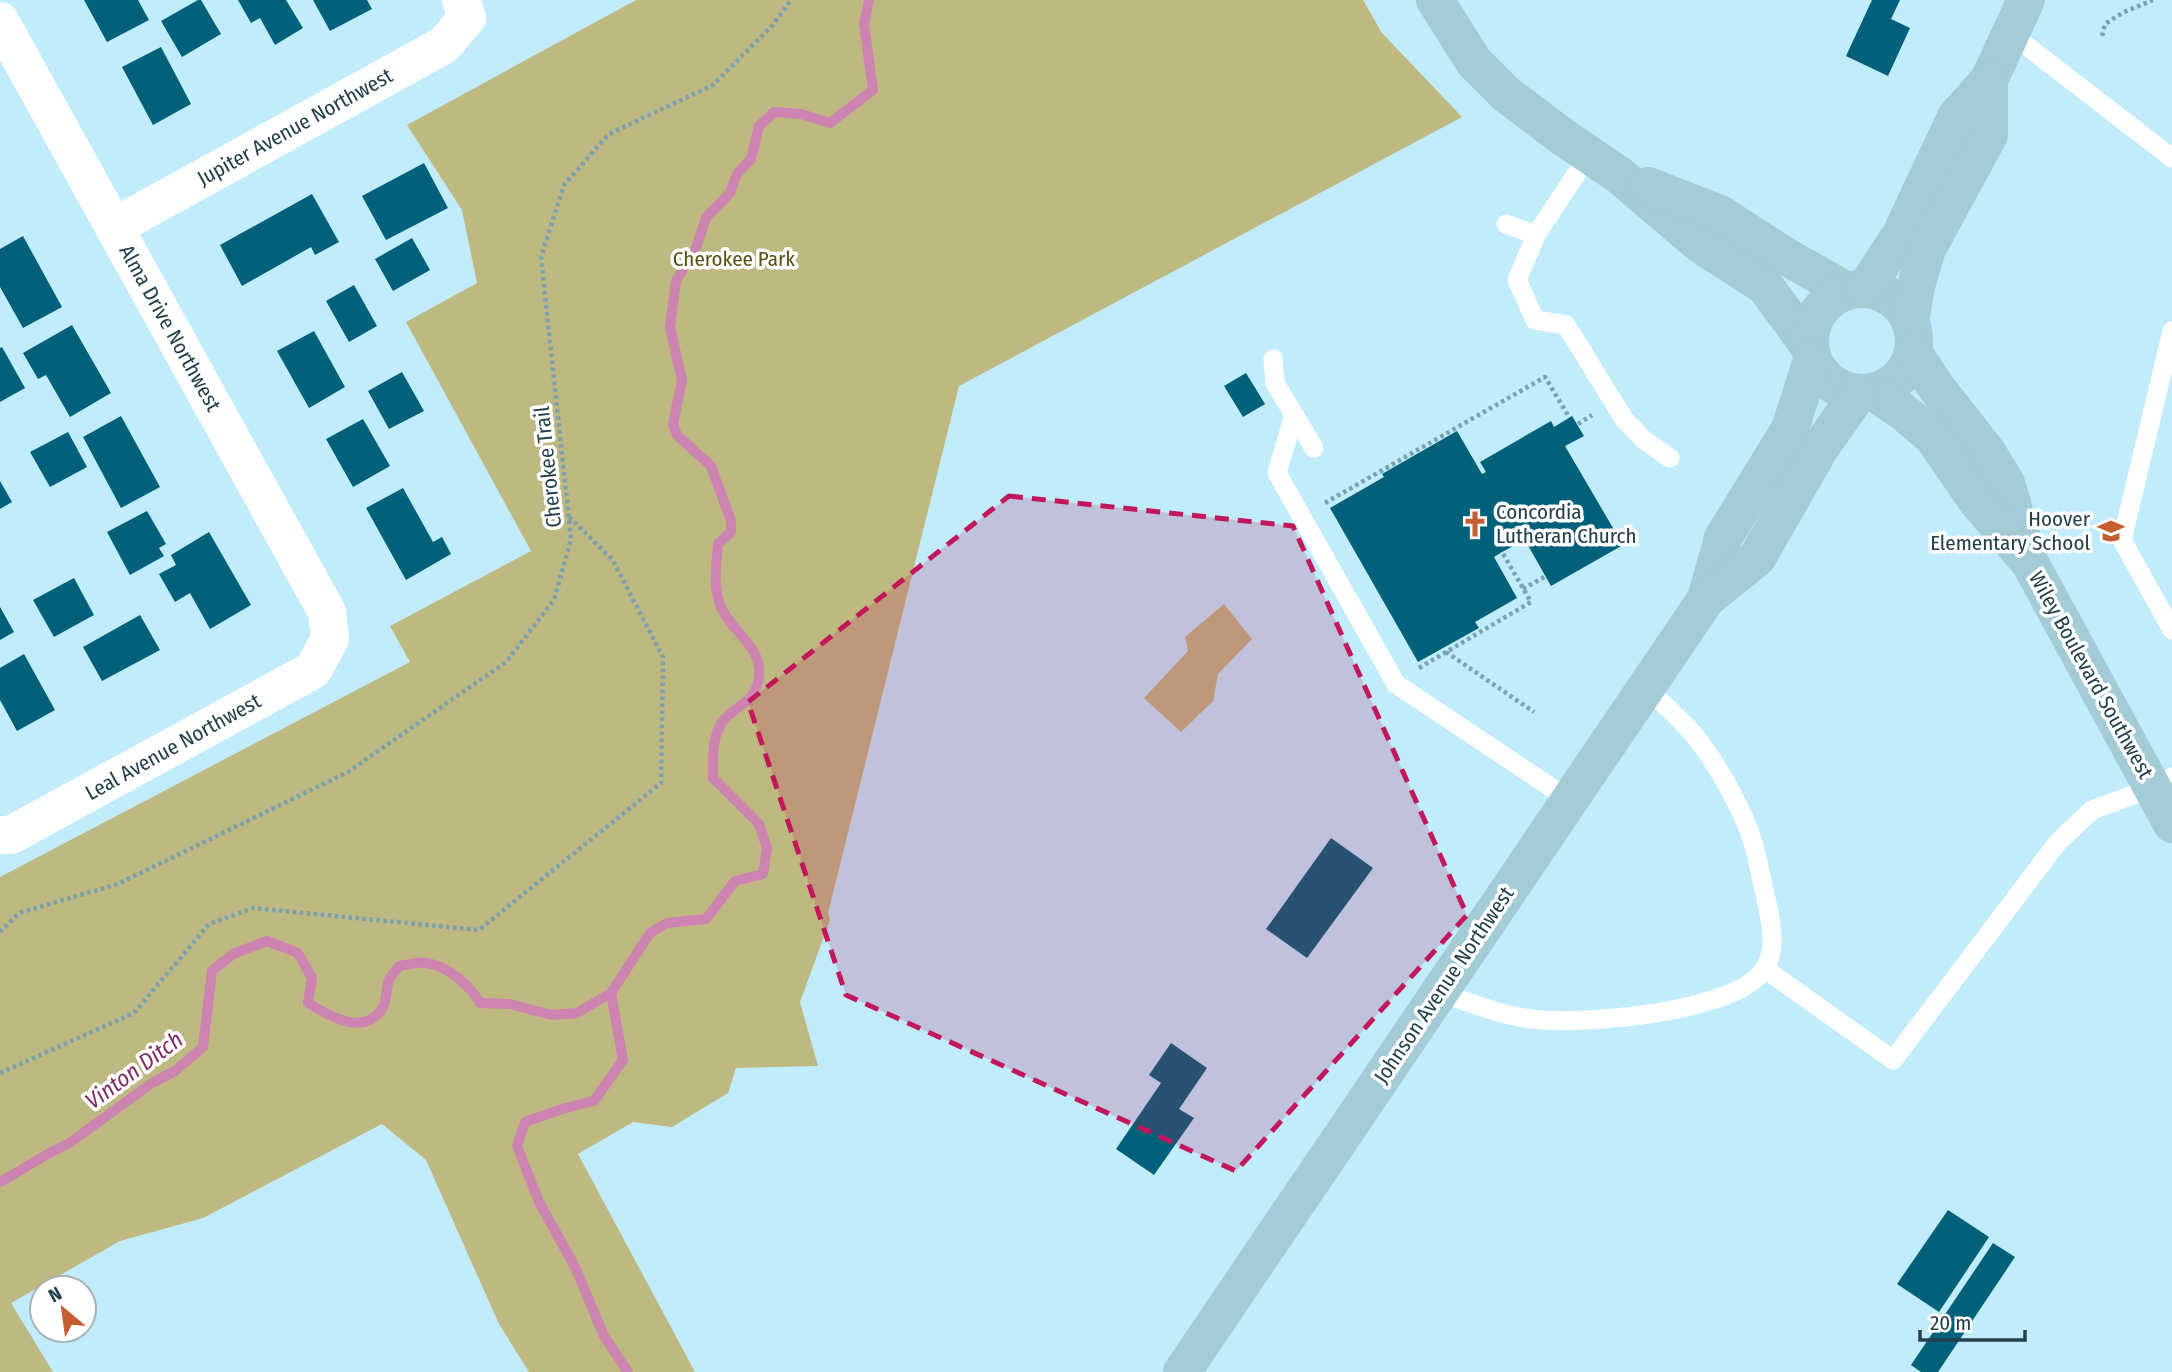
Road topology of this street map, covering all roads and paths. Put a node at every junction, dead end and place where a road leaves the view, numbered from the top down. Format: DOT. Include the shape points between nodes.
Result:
graph roads {
  1 [pos="791,0"];
  2 [pos="1435,0"];
  3 [pos="2153,0"];
  4 [pos="464,9"];
  5 [pos="2018,17"];
  6 [pos="0,21"];
  7 [pos="2102,36"];
  8 [pos="1989,80"];
  9 [pos="2172,158"];
  10 [pos="1604,165"];
  11 [pos="1506,224"];
  12 [pos="114,227"];
  13 [pos="1536,235"];
  14 [pos="1856,290"];
  15 [pos="2172,331"];
  16 [pos="1912,337"];
  17 [pos="1811,353"];
  18 [pos="1273,359"];
  19 [pos="1866,393"];
  20 [pos="1294,415"];
  21 [pos="1569,417"];
  22 [pos="1314,448"];
  23 [pos="1670,458"];
  24 [pos="1323,504"];
  25 [pos="569,517"];
  26 [pos="1502,552"];
  27 [pos="2030,563"];
  28 [pos="1546,576"];
  29 [pos="1523,589"];
  30 [pos="1706,599"];
  31 [pos="2172,630"];
  32 [pos="330,639"];
  33 [pos="1446,652"];
  34 [pos="1415,670"];
  35 [pos="1646,688"];
  36 [pos="1534,712"];
  37 [pos="2162,782"];
  38 [pos="1570,800"];
  39 [pos="2172,824"];
  40 [pos="0,835"];
  41 [pos="0,932"];
  42 [pos="1765,969"];
  43 [pos="1439,992"];
  44 [pos="0,1073"];
  45 [pos="1182,1372"];
  1 -- 25 [label="path, Cherokee Trail" via="772,26 713,85 609,134 564,185 541,257"];
  2 -- 10 [label="street" via="1474,62 1506,94"];
  3 -- 7 [label="path" via="2105,24"];
  4 -- 12 [label="street, Jupiter Avenue Northwest" via="444,45"];
  5 -- 8 [label="street"];
  5 -- 9 [label="lane"];
  6 -- 12 [label="street, Alma Drive Northwest"];
  8 -- 14 [label="street" via="1956,117 1900,236"];
  8 -- 16 [label="street" via="1989,135 1927,249 1916,286"];
  10 -- 13 [label="lane"];
  10 -- 14 [label="street" via="1720,214 1785,256"];
  10 -- 17 [label="street" via="1700,244 1765,286"];
  11 -- 13 [label="lane"];
  12 -- 32 [label="street, Alma Drive Northwest" via="327,612"];
  13 -- 23 [label="lane" via="1517,280 1535,320 1566,325 1624,419"];
  14 -- 16 [label="street" via="1879,292 1892,299 1903,309"];
  14 -- 17 [label="street" via="1824,304 1810,331"];
  15 -- 31 [label="lane" via="2122,540"];
  16 -- 19 [label="street" via="1899,378 1888,387"];
  16 -- 27 [label="street, Wiley Boulevard Southwest" via="1936,387 2006,483"];
  17 -- 19 [label="street" via="1830,384"];
  17 -- 30 [label="street, Johnson Avenue Northwest" via="1790,429 1723,538"];
  18 -- 20 [label="lane" via="1275,383"];
  19 -- 27 [label="street, Wiley Boulevard Southwest" via="1902,411 1933,437 1977,501"];
  19 -- 30 [label="street, Johnson Avenue Northwest" via="1820,448 1757,558"];
  20 -- 22 [label="lane"];
  20 -- 38 [label="lane" via="1277,473 1396,684"];
  21 -- 24 [label="path" via="1545,377"];
  25 -- 41 [label="path, Cherokee Trail" via="571,540 554,600 506,662 348,772 118,884 19,913"];
  25 -- 44 [label="path" via="612,559 663,657 661,783 480,930 253,908 209,924 134,1013"];
  26 -- 29 [label="path"];
  27 -- 37 [label="street, Wiley Boulevard Southwest"];
  28 -- 29 [label="path"];
  29 -- 33 [label="path" via="1531,602"];
  30 -- 35 [label="street, Johnson Avenue Northwest"];
  32 -- 40 [label="street, Leal Avenue Northwest" via="313,670 11,835"];
  33 -- 34 [label="path"];
  33 -- 36 [label="path"];
  35 -- 38 [label="street, Johnson Avenue Northwest"];
  35 -- 42 [label="lane" via="1690,730 1727,784 1750,833 1769,914 1772,949"];
  37 -- 39 [label="street, Wiley Boulevard Southwest"];
  37 -- 42 [label="lane" via="2092,810 2058,842 1893,1060"];
  38 -- 43 [label="street, Johnson Avenue Northwest"];
  42 -- 43 [label="lane" via="1753,983 1733,994 1696,1006 1592,1020 1540,1020"];
  43 -- 45 [label="street, Johnson Avenue Northwest"];
}
